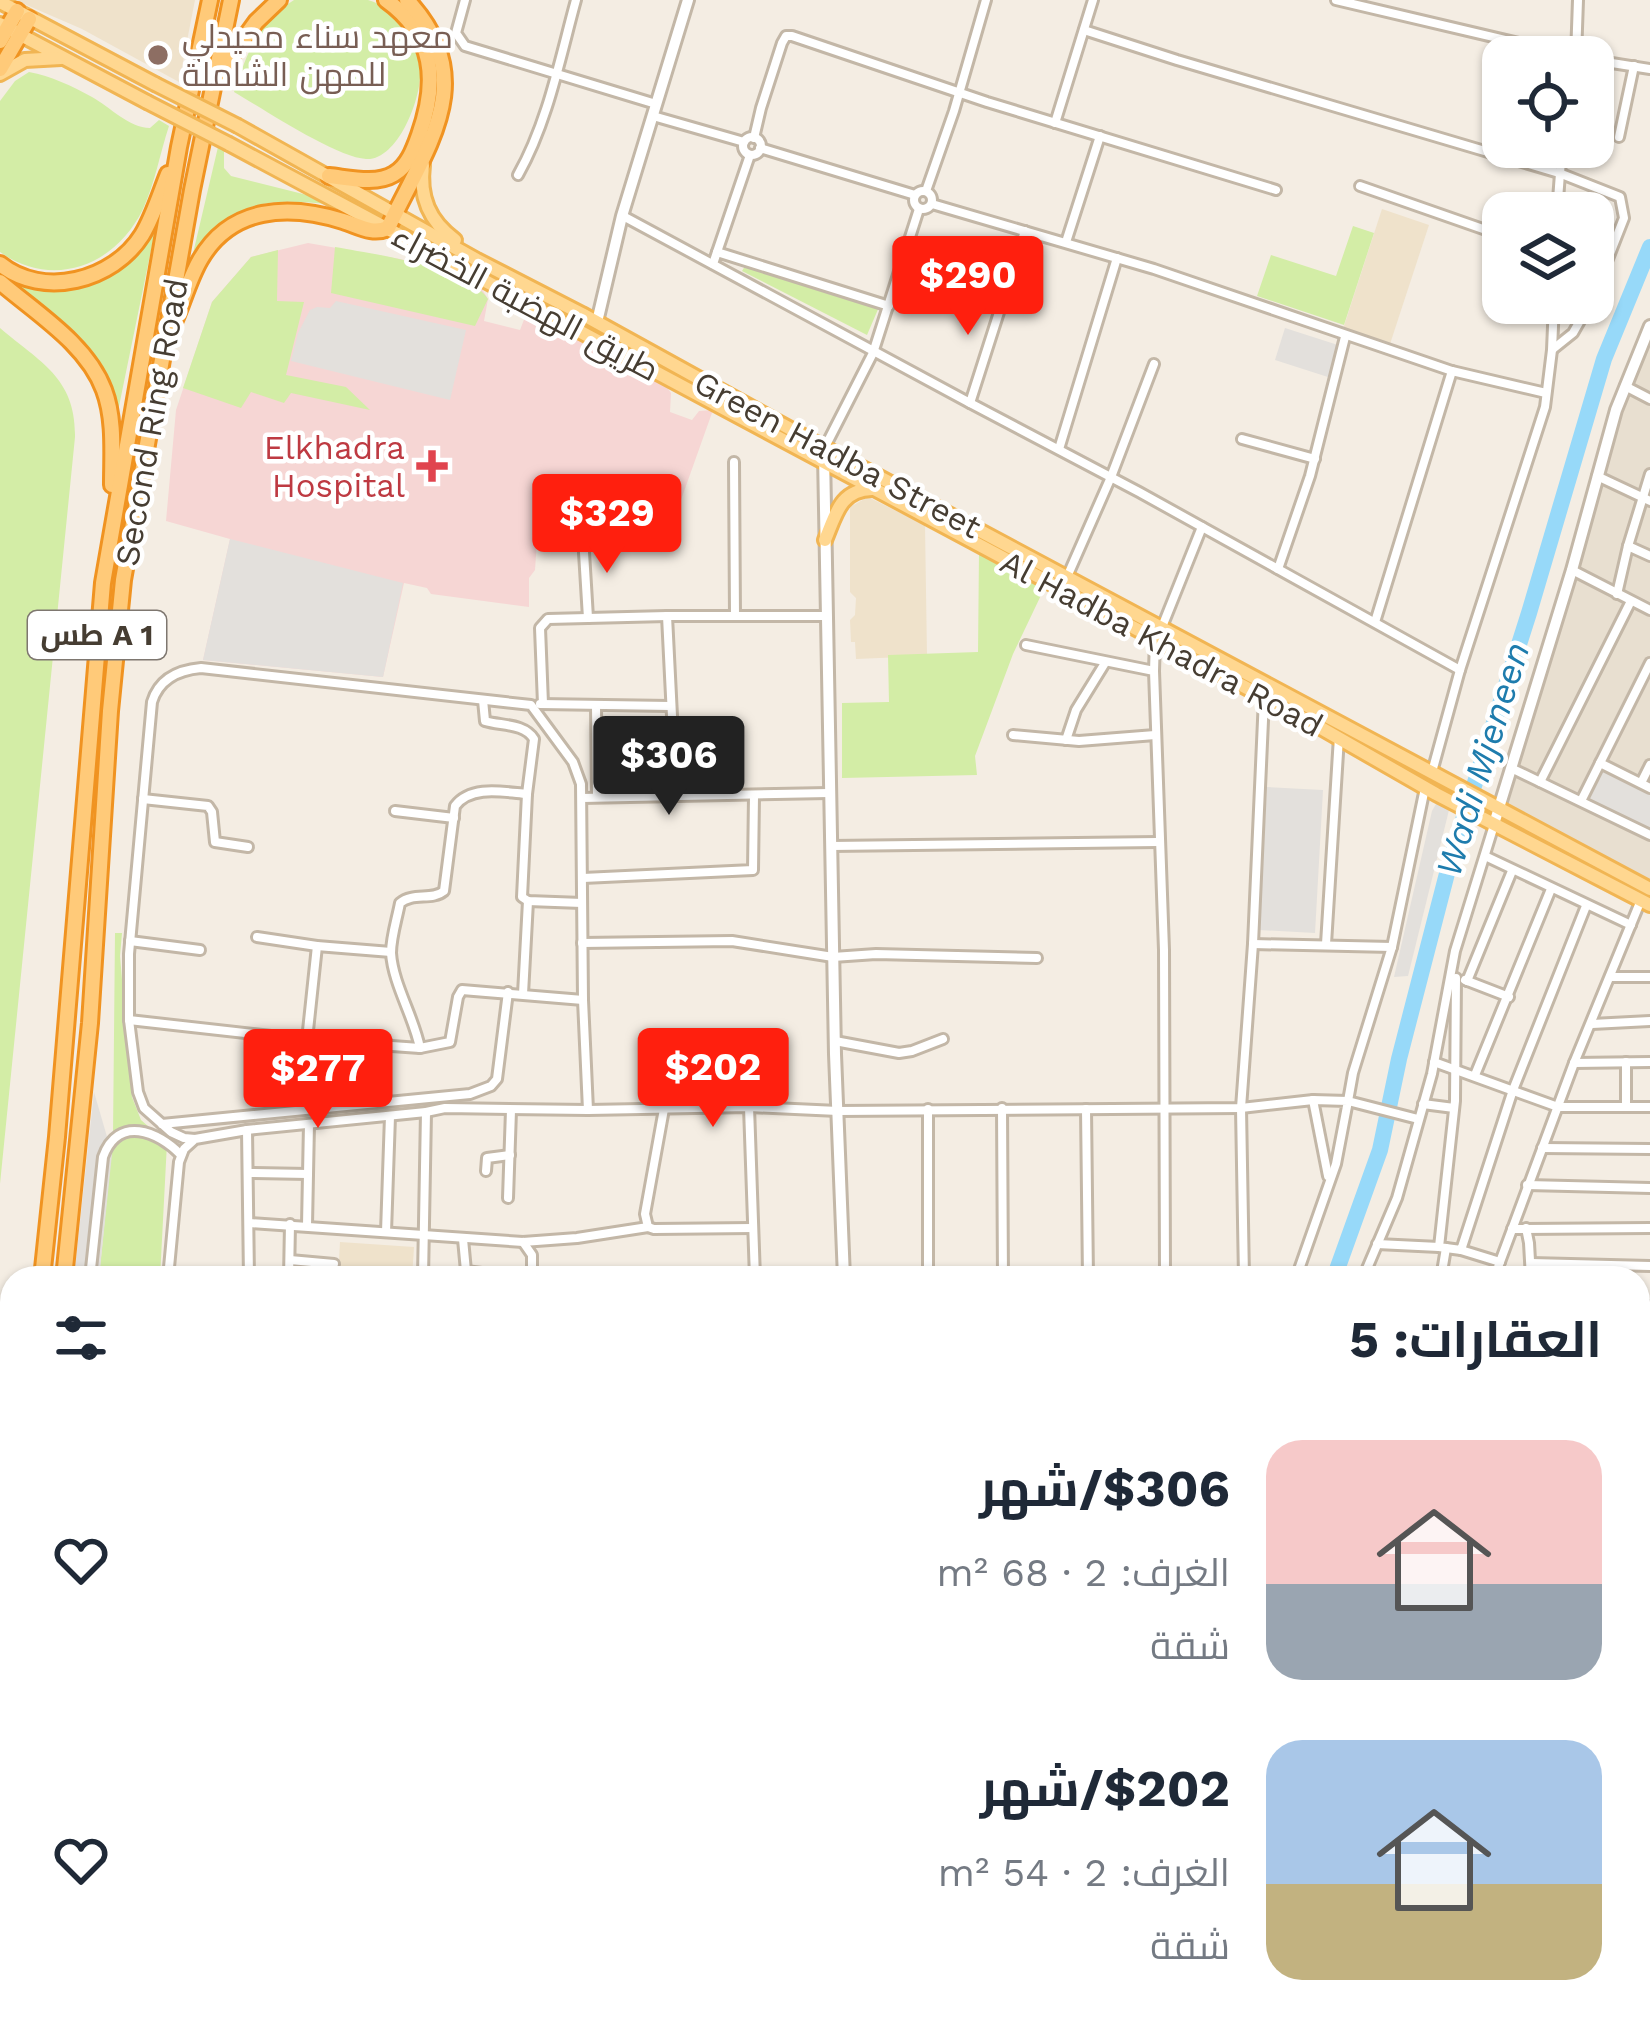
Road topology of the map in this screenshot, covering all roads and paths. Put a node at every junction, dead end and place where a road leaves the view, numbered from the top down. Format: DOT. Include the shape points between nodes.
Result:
graph roads {
  1 [pos="210,0"];
  2 [pos="231,0"];
  3 [pos="279,0"];
  4 [pos="386,0"];
  5 [pos="407,0"];
  6 [pos="465,0"];
  7 [pos="576,0"];
  8 [pos="688,0"];
  9 [pos="986,0"];
  10 [pos="1093,0"];
  11 [pos="1336,0"];
  12 [pos="1578,0"];
  13 [pos="0,2"];
  14 [pos="23,15"];
  15 [pos="1084,30"];
  16 [pos="7,32"];
  17 [pos="1488,36"];
  18 [pos="1577,36"];
  19 [pos="62,58"];
  20 [pos="1614,63"];
  21 [pos="1634,66"];
  22 [pos="1650,69"];
  23 [pos="0,71"];
  24 [pos="556,73"];
  25 [pos="214,80"];
  26 [pos="959,92"];
  27 [pos="655,110"];
  28 [pos="1055,123"];
  29 [pos="1100,136"];
  30 [pos="1619,137"];
  31 [pos="749,140"];
  32 [pos="178,147"];
  33 [pos="760,148"];
  34 [pos="425,154"];
  35 [pos="750,154"];
  36 [pos="1560,168"];
  37 [pos="1559,173"];
  38 [pos="518,175"];
  39 [pos="329,176"];
  40 [pos="1360,186"];
  41 [pos="1276,190"];
  42 [pos="926,191"];
  43 [pos="1558,192"];
  44 [pos="1607,192"];
  45 [pos="915,195"];
  46 [pos="1614,195"];
  47 [pos="932,204"];
  48 [pos="919,208"];
  49 [pos="395,213"];
  50 [pos="622,216"];
  51 [pos="388,228"];
  52 [pos="1482,229"];
  53 [pos="1024,232"];
  54 [pos="1066,242"];
  55 [pos="1614,244"];
  56 [pos="717,252"];
  57 [pos="1117,258"];
  58 [pos="0,264"];
  59 [pos="713,264"];
  60 [pos="495,269"];
  61 [pos="0,282"];
  62 [pos="889,306"];
  63 [pos="597,322"];
  64 [pos="1553,324"];
  65 [pos="1578,324"];
  66 [pos="1650,326"];
  67 [pos="1345,337"];
  68 [pos="1647,343"];
  69 [pos="163,349"];
  70 [pos="1552,350"];
  71 [pos="873,353"];
  72 [pos="1154,364"];
  73 [pos="1452,371"];
  74 [pos="1624,386"];
  75 [pos="1546,393"];
  76 [pos="1650,399"];
  77 [pos="970,403"];
  78 [pos="1242,439"];
  79 [pos="1059,449"];
  80 [pos="824,455"];
  81 [pos="1315,459"];
  82 [pos="734,462"];
  83 [pos="1650,474"];
  84 [pos="1596,476"];
  85 [pos="1111,477"];
  86 [pos="876,489"];
  87 [pos="1646,500"];
  88 [pos="113,518"];
  89 [pos="1202,527"];
  90 [pos="584,536"];
  91 [pos="825,540"];
  92 [pos="1628,546"];
  93 [pos="1650,556"];
  94 [pos="1278,569"];
  95 [pos="1572,570"];
  96 [pos="1067,577"];
  97 [pos="1618,594"];
  98 [pos="1631,601"];
  99 [pos="1650,610"];
  100 [pos="667,616"];
  101 [pos="735,616"];
  102 [pos="825,616"];
  103 [pos="588,618"];
  104 [pos="1375,622"];
  105 [pos="1159,633"];
  106 [pos="1026,645"];
  107 [pos="1105,663"];
  108 [pos="1650,663"];
  109 [pos="1460,670"];
  110 [pos="1154,671"];
  111 [pos="1264,697"];
  112 [pos="484,700"];
  113 [pos="542,704"];
  114 [pos="531,705"];
  115 [pos="596,706"];
  116 [pos="670,706"];
  117 [pos="1318,718"];
  118 [pos="1013,735"];
  119 [pos="1155,735"];
  120 [pos="1339,737"];
  121 [pos="1066,740"];
  122 [pos="1600,763"];
  123 [pos="1650,765"];
  124 [pos="1513,769"];
  125 [pos="1435,776"];
  126 [pos="1540,782"];
  127 [pos="1645,785"];
  128 [pos="1430,791"];
  129 [pos="829,793"];
  130 [pos="527,794"];
  131 [pos="597,796"];
  132 [pos="676,796"];
  133 [pos="754,796"];
  134 [pos="582,798"];
  135 [pos="143,799"];
  136 [pos="1581,801"];
  137 [pos="395,811"];
  138 [pos="1495,816"];
  139 [pos="454,818"];
  140 [pos="1650,835"];
  141 [pos="1159,842"];
  142 [pos="830,846"];
  143 [pos="248,847"];
  144 [pos="1485,856"];
  145 [pos="1513,871"];
  146 [pos="583,878"];
  147 [pos="1551,890"];
  148 [pos="1647,898"];
  149 [pos="529,901"];
  150 [pos="582,903"];
  151 [pos="1586,906"];
  152 [pos="1631,925"];
  153 [pos="256,937"];
  154 [pos="130,941"];
  155 [pos="582,943"];
  156 [pos="1253,944"];
  157 [pos="1326,944"];
  158 [pos="317,946"];
  159 [pos="1392,947"];
  160 [pos="200,950"];
  161 [pos="391,952"];
  162 [pos="833,957"];
  163 [pos="1037,958"];
  164 [pos="1610,976"];
  165 [pos="1650,977"];
  166 [pos="1458,978"];
  167 [pos="508,992"];
  168 [pos="523,994"];
  169 [pos="1509,997"];
  170 [pos="583,1000"];
  171 [pos="129,1020"];
  172 [pos="1650,1021"];
  173 [pos="1592,1024"];
  174 [pos="943,1039"];
  175 [pos="307,1040"];
  176 [pos="835,1041"];
  177 [pos="420,1048"];
  178 [pos="1434,1062"];
  179 [pos="1626,1062"];
  180 [pos="1650,1062"];
  181 [pos="1574,1063"];
  182 [pos="1456,1069"];
  183 [pos="1474,1075"];
  184 [pos="1514,1090"];
  185 [pos="1313,1100"];
  186 [pos="1348,1101"];
  187 [pos="1423,1104"];
  188 [pos="749,1107"];
  189 [pos="1558,1107"];
  190 [pos="1626,1107"];
  191 [pos="1650,1107"];
  192 [pos="928,1108"];
  193 [pos="1002,1108"];
  194 [pos="1162,1108"];
  195 [pos="1241,1108"];
  196 [pos="1454,1108"];
  197 [pos="664,1109"];
  198 [pos="1086,1109"];
  199 [pos="511,1110"];
  200 [pos="588,1110"];
  201 [pos="838,1111"];
  202 [pos="426,1112"];
  203 [pos="390,1115"];
  204 [pos="1418,1119"];
  205 [pos="162,1124"];
  206 [pos="309,1124"];
  207 [pos="247,1130"];
  208 [pos="195,1138"];
  209 [pos="1542,1148"];
  210 [pos="1650,1149"];
  211 [pos="181,1155"];
  212 [pos="510,1156"];
  213 [pos="486,1171"];
  214 [pos="249,1173"];
  215 [pos="308,1174"];
  216 [pos="1328,1184"];
  217 [pos="1527,1185"];
  218 [pos="1650,1188"];
  219 [pos="508,1198"];
  220 [pos="249,1223"];
  221 [pos="290,1224"];
  222 [pos="307,1226"];
  223 [pos="648,1227"];
  224 [pos="753,1228"];
  225 [pos="1526,1228"];
  226 [pos="1650,1228"];
  227 [pos="1512,1229"];
  228 [pos="386,1232"];
  229 [pos="424,1234"];
  230 [pos="463,1239"];
  231 [pos="524,1242"];
  232 [pos="1377,1244"];
  233 [pos="1443,1248"];
  234 [pos="1461,1250"];
  235 [pos="290,1260"];
  236 [pos="1500,1262"];
  237 [pos="1531,1263"];
  238 [pos="334,1264"];
  239 [pos="43,1266"];
  240 [pos="65,1266"];
  241 [pos="91,1266"];
  242 [pos="170,1266"];
  243 [pos="249,1266"];
  244 [pos="290,1266"];
  245 [pos="423,1266"];
  246 [pos="466,1266"];
  247 [pos="532,1266"];
  248 [pos="755,1266"];
  249 [pos="844,1266"];
  250 [pos="928,1266"];
  251 [pos="1003,1266"];
  252 [pos="1088,1266"];
  253 [pos="1165,1266"];
  254 [pos="1244,1266"];
  255 [pos="1300,1266"];
  256 [pos="1368,1266"];
  257 [pos="1442,1266"];
  258 [pos="1498,1266"];
  259 [pos="1650,1266"];
  1 -- 32 [label="highway, Second Ring Road / طس A 1"];
  2 -- 25 [label="highway, Second Ring Road / طس A 1"];
  3 -- 25 [label="highway"];
  4 -- 39 [label="highway" via="413,26 429,59 426,116 398,172 368,180"];
  5 -- 34 [label="highway" via="430,28 446,77"];
  6 -- 24 [label="street" via="456,33 465,46"];
  7 -- 24 [label="street"];
  8 -- 27 [label="street"];
  9 -- 26 [label="street"];
  10 -- 15 [label="street"];
  11 -- 17 [label="street"];
  12 -- 18 [label="street"];
  13 -- 14 [label="main road, Green Hadba Street"];
  14 -- 16 [label="highway"];
  14 -- 39 [label="main road, Green Hadba Street, bridge"];
  15 -- 28 [label="street"];
  15 -- 37 [label="street"];
  16 -- 19 [label="main road, طريق الهضبة الخضراء"];
  16 -- 23 [label="highway"];
  19 -- 23 [label="main road"];
  19 -- 51 [label="main road, طريق الهضبة الخضراء, bridge"];
  20 -- 21 [label="street"];
  21 -- 22 [label="street"];
  21 -- 30 [label="street"];
  24 -- 27 [label="street"];
  24 -- 38 [label="street"];
  25 -- 69 [label="highway, Second Ring Road / طس A 1"];
  26 -- 28 [label="street"];
  26 -- 31 [label="street" via="788,36"];
  26 -- 42 [label="street"];
  27 -- 31 [label="street"];
  27 -- 50 [label="street"];
  28 -- 29 [label="street"];
  29 -- 41 [label="street"];
  29 -- 54 [label="street"];
  31 -- 33 [label="street"];
  31 -- 35 [label="street"];
  32 -- 58 [label="highway" via="142,235 111,266 49,283"];
  32 -- 88 [label="highway, Second Ring Road / طس A 1"];
  33 -- 35 [label="street"];
  33 -- 45 [label="street"];
  34 -- 49 [label="highway"];
  34 -- 60 [label="main road" via="423,194 434,219"];
  35 -- 56 [label="street"];
  36 -- 37 [label="street"];
  37 -- 43 [label="street"];
  37 -- 44 [label="street"];
  39 -- 49 [label="main road, Green Hadba Street"];
  40 -- 52 [label="street"];
  42 -- 45 [label="street"];
  42 -- 47 [label="street"];
  45 -- 48 [label="street"];
  46 -- 55 [label="street" via="1624,218"];
  47 -- 48 [label="street"];
  47 -- 53 [label="street"];
  48 -- 62 [label="street"];
  49 -- 51 [label="highway"];
  49 -- 60 [label="main road, Green Hadba Street"];
  50 -- 59 [label="street"];
  50 -- 63 [label="street"];
  51 -- 69 [label="highway" via="375,232 296,210 250,216 199,262"];
  51 -- 80 [label="main road, طريق الهضبة الخضراء"];
  53 -- 54 [label="street"];
  53 -- 77 [label="street"];
  54 -- 57 [label="street"];
  56 -- 59 [label="street"];
  56 -- 62 [label="street"];
  57 -- 67 [label="street"];
  57 -- 79 [label="street"];
  59 -- 71 [label="street"];
  60 -- 63 [label="main road, Green Hadba Street"];
  61 -- 88 [label="highway" via="70,341 104,388"];
  62 -- 71 [label="street"];
  63 -- 80 [label="main road, Green Hadba Street"];
  64 -- 70 [label="street"];
  65 -- 70 [label="street"];
  66 -- 68 [label="street"];
  67 -- 73 [label="street"];
  67 -- 81 [label="street"];
  68 -- 74 [label="street"];
  69 -- 240 [label="highway, Second Ring Road / طس A 1" via="123,580"];
  70 -- 75 [label="street"];
  71 -- 77 [label="street"];
  71 -- 80 [label="street"];
  72 -- 85 [label="street"];
  73 -- 75 [label="street"];
  73 -- 104 [label="street"];
  74 -- 76 [label="street"];
  74 -- 84 [label="street"];
  75 -- 109 [label="street"];
  77 -- 79 [label="street"];
  78 -- 81 [label="street"];
  79 -- 85 [label="street"];
  80 -- 86 [label="main road, Al Hadba Khadra Road"];
  80 -- 91 [label="street"];
  80 -- 96 [label="main road, Green Hadba Street"];
  81 -- 94 [label="street"];
  82 -- 101 [label="street"];
  83 -- 87 [label="street"];
  84 -- 87 [label="street"];
  84 -- 95 [label="street"];
  85 -- 89 [label="street"];
  85 -- 96 [label="street"];
  86 -- 91 [label="main road" via="843,500"];
  86 -- 105 [label="main road, Al Hadba Khadra Road"];
  87 -- 92 [label="street"];
  88 -- 239 [label="highway, Second Ring Road / طس A 1" via="94,657"];
  89 -- 94 [label="street"];
  89 -- 105 [label="street"];
  90 -- 103 [label="street"];
  91 -- 102 [label="street"];
  92 -- 93 [label="street"];
  92 -- 97 [label="street"];
  94 -- 104 [label="street"];
  95 -- 97 [label="street"];
  95 -- 124 [label="street"];
  96 -- 105 [label="main road, Green Hadba Street"];
  97 -- 98 [label="street"];
  98 -- 99 [label="street"];
  98 -- 126 [label="street"];
  100 -- 101 [label="street"];
  100 -- 103 [label="street"];
  100 -- 116 [label="street"];
  101 -- 102 [label="street"];
  102 -- 129 [label="street"];
  103 -- 113 [label="street" via="541,623"];
  104 -- 109 [label="street"];
  105 -- 110 [label="street"];
  105 -- 111 [label="main road, Al Hadba Khadra Road"];
  105 -- 117 [label="main road, Green Hadba Street"];
  106 -- 107 [label="street"];
  107 -- 110 [label="street"];
  107 -- 121 [label="street"];
  108 -- 122 [label="street"];
  109 -- 125 [label="street"];
  110 -- 119 [label="street"];
  111 -- 117 [label="main road, Al Hadba Khadra Road"];
  111 -- 156 [label="street"];
  112 -- 114 [label="street"];
  112 -- 130 [label="street" via="485,722 533,736"];
  112 -- 135 [label="street" via="178,671 154,696"];
  113 -- 114 [label="street"];
  113 -- 115 [label="street"];
  114 -- 134 [label="street" via="573,762"];
  115 -- 116 [label="street"];
  115 -- 131 [label="street"];
  116 -- 132 [label="street"];
  117 -- 120 [label="main road, Al Hadba Khadra Road"];
  117 -- 125 [label="main road, Green Hadba Street"];
  118 -- 121 [label="street"];
  119 -- 121 [label="street"];
  119 -- 141 [label="street"];
  120 -- 128 [label="main road, Al Hadba Khadra Road"];
  120 -- 157 [label="street"];
  122 -- 127 [label="street"];
  122 -- 136 [label="street"];
  123 -- 127 [label="street"];
  124 -- 126 [label="street"];
  124 -- 138 [label="street"];
  125 -- 138 [label="main road, Green Hadba Street"];
  126 -- 136 [label="street"];
  128 -- 138 [label="main road, Al Hadba Khadra Road"];
  128 -- 159 [label="street"];
  129 -- 133 [label="street"];
  129 -- 142 [label="street"];
  130 -- 139 [label="street" via="467,795"];
  130 -- 149 [label="street" via="520,894"];
  131 -- 132 [label="street"];
  131 -- 134 [label="street"];
  132 -- 133 [label="street"];
  133 -- 146 [label="street" via="753,870"];
  134 -- 146 [label="street"];
  135 -- 143 [label="street" via="208,806 215,842"];
  135 -- 154 [label="street"];
  136 -- 140 [label="street"];
  137 -- 139 [label="street"];
  138 -- 144 [label="street"];
  138 -- 148 [label="main road"];
  139 -- 161 [label="street" via="444,891 403,900"];
  141 -- 142 [label="street"];
  141 -- 194 [label="street"];
  142 -- 162 [label="street"];
  144 -- 145 [label="street"];
  144 -- 166 [label="street" via="1462,923"];
  145 -- 147 [label="street"];
  145 -- 166 [label="street"];
  146 -- 150 [label="street"];
  147 -- 151 [label="street"];
  147 -- 169 [label="street"];
  148 -- 152 [label="street"];
  149 -- 150 [label="street"];
  149 -- 168 [label="street"];
  150 -- 155 [label="street"];
  151 -- 152 [label="street"];
  151 -- 184 [label="street"];
  152 -- 164 [label="street"];
  153 -- 158 [label="street"];
  154 -- 160 [label="street"];
  154 -- 171 [label="street"];
  155 -- 162 [label="street" via="732,941"];
  155 -- 170 [label="street"];
  156 -- 157 [label="street"];
  156 -- 195 [label="street"];
  157 -- 159 [label="street"];
  158 -- 161 [label="street"];
  158 -- 175 [label="street"];
  159 -- 186 [label="street"];
  161 -- 177 [label="street"];
  162 -- 163 [label="street"];
  162 -- 176 [label="street"];
  164 -- 165 [label="street"];
  164 -- 173 [label="street"];
  166 -- 169 [label="street"];
  166 -- 178 [label="street"];
  166 -- 182 [label="street"];
  167 -- 168 [label="street"];
  167 -- 177 [label="street" via="462,990 451,1042"];
  167 -- 205 [label="street" via="491,1087"];
  168 -- 170 [label="street"];
  169 -- 183 [label="street"];
  170 -- 200 [label="street"];
  171 -- 175 [label="street"];
  171 -- 205 [label="street" via="139,1097"];
  172 -- 173 [label="street"];
  173 -- 181 [label="street"];
  174 -- 176 [label="street" via="898,1053"];
  175 -- 177 [label="street"];
  176 -- 201 [label="street"];
  178 -- 182 [label="street"];
  178 -- 187 [label="street"];
  179 -- 180 [label="street"];
  179 -- 181 [label="street"];
  179 -- 190 [label="street"];
  181 -- 189 [label="street"];
  182 -- 183 [label="street"];
  182 -- 196 [label="street"];
  183 -- 184 [label="street"];
  184 -- 189 [label="street"];
  184 -- 234 [label="street"];
  185 -- 186 [label="street"];
  185 -- 195 [label="street"];
  185 -- 216 [label="street"];
  186 -- 204 [label="street"];
  186 -- 216 [label="street"];
  187 -- 196 [label="street"];
  187 -- 204 [label="street"];
  188 -- 197 [label="street"];
  188 -- 201 [label="street"];
  188 -- 224 [label="street"];
  189 -- 190 [label="street"];
  189 -- 209 [label="street"];
  190 -- 191 [label="street"];
  192 -- 193 [label="street"];
  192 -- 201 [label="street"];
  192 -- 250 [label="street"];
  193 -- 198 [label="street"];
  193 -- 251 [label="street"];
  194 -- 195 [label="street"];
  194 -- 198 [label="street"];
  194 -- 253 [label="street"];
  195 -- 254 [label="street"];
  196 -- 233 [label="street"];
  197 -- 200 [label="street"];
  197 -- 223 [label="street"];
  198 -- 252 [label="street"];
  199 -- 200 [label="street"];
  199 -- 202 [label="street"];
  199 -- 212 [label="street"];
  201 -- 249 [label="street"];
  202 -- 203 [label="street"];
  202 -- 229 [label="street"];
  203 -- 206 [label="street"];
  203 -- 228 [label="street"];
  204 -- 232 [label="street"];
  205 -- 208 [label="street"];
  206 -- 207 [label="street"];
  206 -- 215 [label="street"];
  207 -- 208 [label="street"];
  207 -- 214 [label="street"];
  208 -- 211 [label="street"];
  209 -- 210 [label="street"];
  209 -- 217 [label="street"];
  211 -- 241 [label="street" via="162,1138 131,1131 111,1140 98,1165"];
  211 -- 242 [label="street"];
  212 -- 213 [label="street" via="488,1158"];
  212 -- 219 [label="street"];
  214 -- 215 [label="street"];
  214 -- 220 [label="street"];
  215 -- 222 [label="street"];
  216 -- 255 [label="street"];
  217 -- 218 [label="street"];
  217 -- 227 [label="street"];
  220 -- 221 [label="street"];
  220 -- 243 [label="street"];
  221 -- 222 [label="street"];
  221 -- 235 [label="street"];
  222 -- 228 [label="street"];
  223 -- 224 [label="street"];
  223 -- 231 [label="street"];
  224 -- 248 [label="street"];
  225 -- 226 [label="street"];
  225 -- 227 [label="street"];
  225 -- 237 [label="street"];
  227 -- 236 [label="street"];
  228 -- 229 [label="street"];
  229 -- 230 [label="street"];
  229 -- 245 [label="street"];
  230 -- 231 [label="street"];
  230 -- 246 [label="street"];
  231 -- 247 [label="street"];
  232 -- 233 [label="street"];
  232 -- 256 [label="street"];
  233 -- 234 [label="street"];
  233 -- 257 [label="street"];
  234 -- 236 [label="street"];
  235 -- 238 [label="street"];
  235 -- 244 [label="street"];
  236 -- 258 [label="street"];
  237 -- 259 [label="street"];
}
